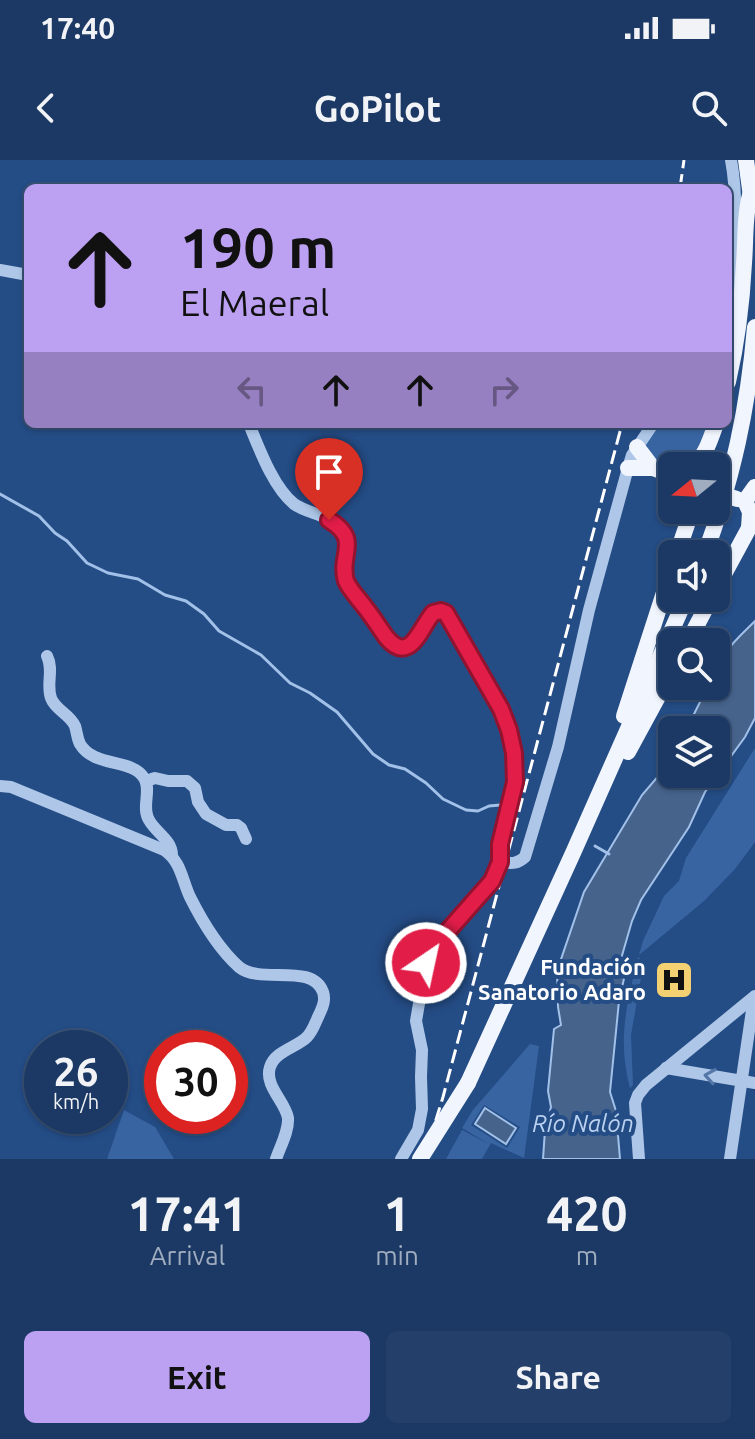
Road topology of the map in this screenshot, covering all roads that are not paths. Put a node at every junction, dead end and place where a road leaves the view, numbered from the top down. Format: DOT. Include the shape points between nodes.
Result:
graph roads {
  1 [pos="731,160"];
  2 [pos="746,160"];
  3 [pos="753,188"];
  4 [pos="755,242"];
  5 [pos="732,268"];
  6 [pos="0,270"];
  7 [pos="24,274"];
  8 [pos="755,327"];
  9 [pos="732,358"];
  10 [pos="251,428"];
  11 [pos="650,428"];
  12 [pos="714,428"];
  13 [pos="637,447"];
  14 [pos="703,452"];
  15 [pos="658,466"];
  16 [pos="628,468"];
  17 [pos="658,473"];
  18 [pos="755,487"];
  19 [pos="746,502"];
  20 [pos="752,525"];
  21 [pos="710,540"];
  22 [pos="730,564"];
  23 [pos="658,609"];
  24 [pos="680,612"];
  25 [pos="47,656"];
  26 [pos="658,697"];
  27 [pos="609,772"];
  28 [pos="146,781"];
  29 [pos="0,786"];
  30 [pos="595,804"];
  31 [pos="246,839"];
  32 [pos="172,855"];
  33 [pos="500,862"];
  34 [pos="754,997"];
  35 [pos="725,1021"];
  36 [pos="749,1035"];
  37 [pos="666,1068"];
  38 [pos="749,1082"];
  39 [pos="276,1159"];
  40 [pos="401,1159"];
  41 [pos="420,1159"];
  42 [pos="639,1159"];
  43 [pos="730,1159"];
  1 -- 5 [label="street"];
  2 -- 3 [label="main road"];
  3 -- 4 [label="main road"];
  3 -- 9 [label="main road"];
  6 -- 7 [label="street"];
  8 -- 21 [label="main road" via="731,479"];
  10 -- 33 [label="street" via="287,497 343,531 347,581 391,644 411,645 433,613 446,613 501,709 512,740 515,782"];
  11 -- 13 [label="street"];
  12 -- 14 [label="main road"];
  13 -- 15 [label="main road"];
  13 -- 16 [label="street"];
  16 -- 17 [label="main road"];
  16 -- 33 [label="street" via="525,857 519,863"];
  18 -- 19 [label="main road"];
  19 -- 20 [label="main road"];
  20 -- 22 [label="main road"];
  23 -- 27 [label="main road"];
  24 -- 27 [label="main road"];
  25 -- 28 [label="street" via="52,701 75,725 83,747"];
  26 -- 30 [label="main road"];
  27 -- 30 [label="main road"];
  28 -- 31 [label="street" via="187,781 206,814 237,825"];
  28 -- 32 [label="street" via="148,819 168,841"];
  29 -- 32 [label="street"];
  30 -- 41 [label="main road, bridge" via="468,1083"];
  32 -- 39 [label="street" via="191,899 241,968 257,975 308,978 324,995 309,1035 270,1067 272,1086 288,1122"];
  33 -- 40 [label="street" via="485,891 429,955 416,1021 422,1050 422,1109 418,1130"];
  34 -- 35 [label="street"];
  34 -- 36 [label="street"];
  35 -- 36 [label="street" via="745,1028"];
  35 -- 37 [label="street"];
  36 -- 38 [label="street"];
  38 -- 37 [label="street, one-way"];
  37 -- 42 [label="street" via="635,1103"];
  38 -- 43 [label="street"];
}
